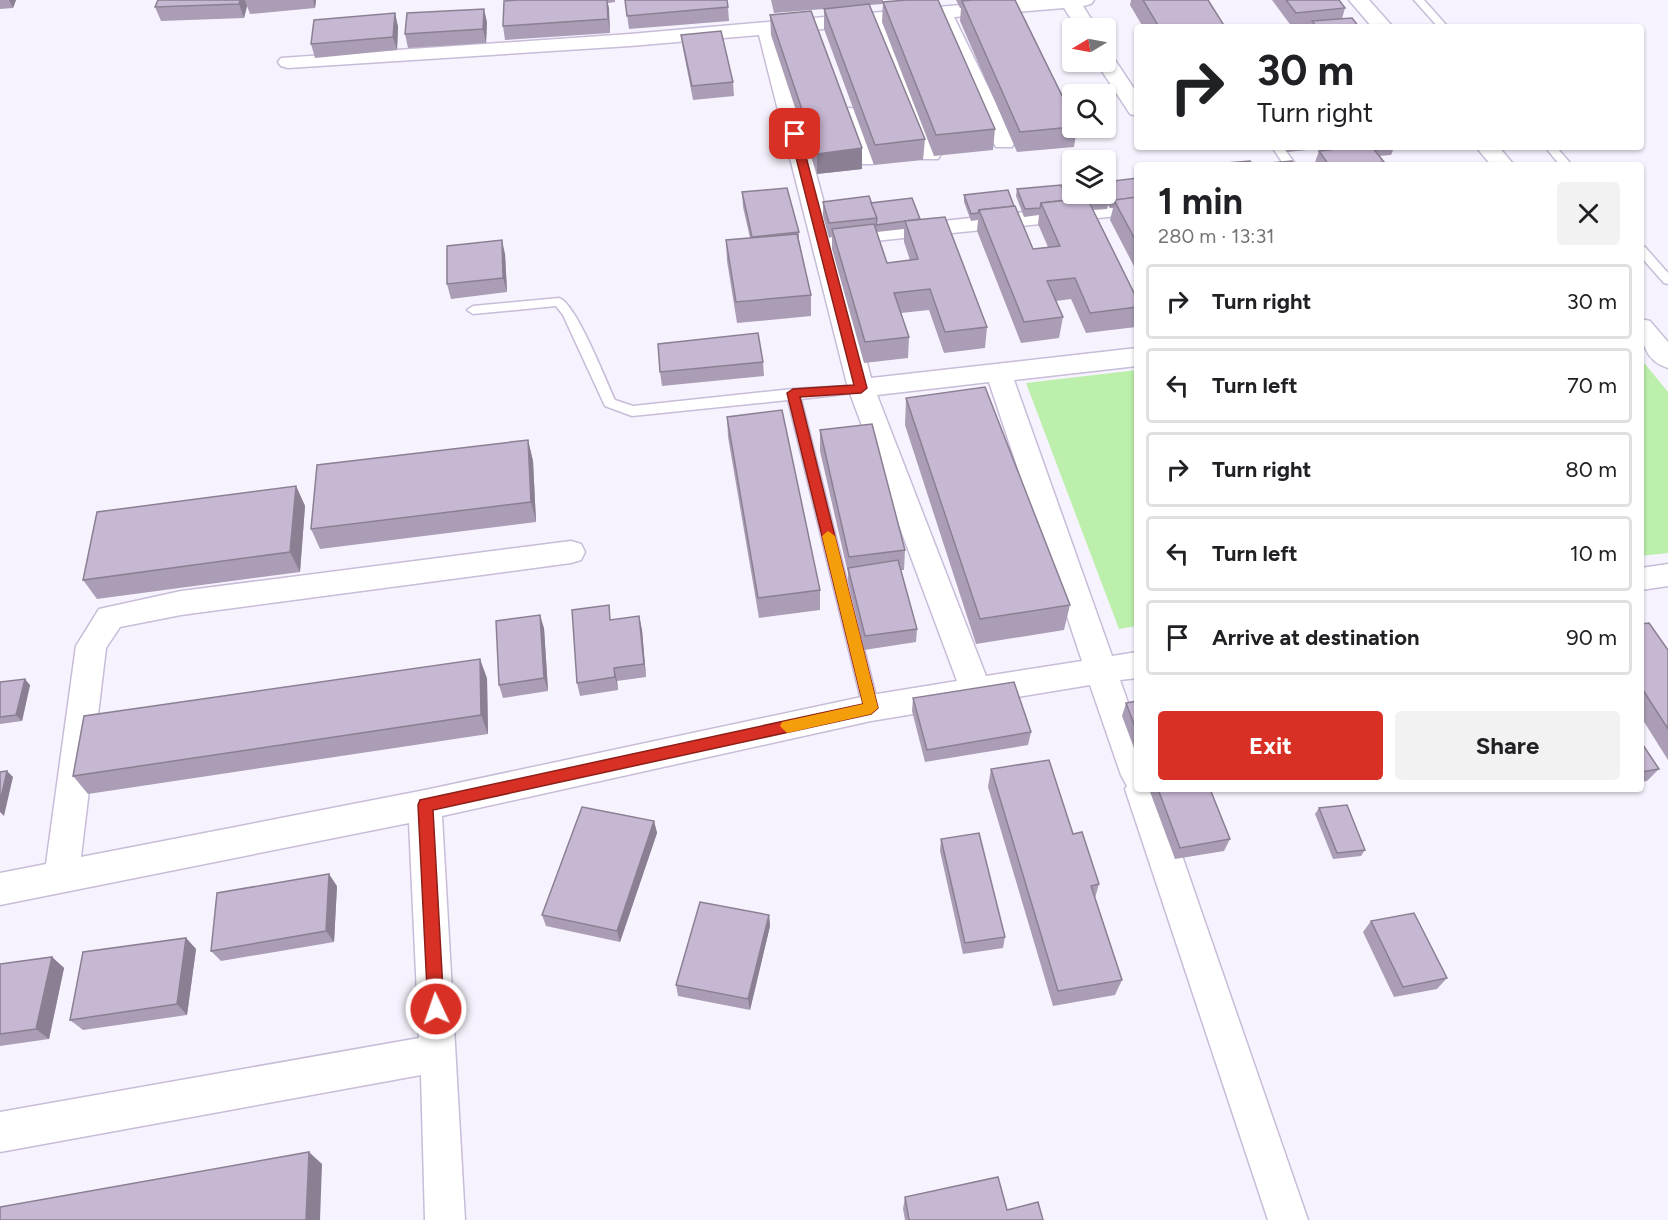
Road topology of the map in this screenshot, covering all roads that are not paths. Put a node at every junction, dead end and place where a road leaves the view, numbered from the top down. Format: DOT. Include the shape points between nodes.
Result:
graph roads {
  1 [pos="1359,0"];
  2 [pos="1419,0"];
  3 [pos="1077,1"];
  4 [pos="942,12"];
  5 [pos="875,18"];
  6 [pos="1083,18"];
  7 [pos="816,23"];
  8 [pos="1380,24"];
  9 [pos="1440,24"];
  10 [pos="767,27"];
  11 [pos="823,44"];
  12 [pos="288,62"];
  13 [pos="1113,72"];
  14 [pos="842,96"];
  15 [pos="1134,105"];
  16 [pos="1004,142"];
  17 [pos="1490,150"];
  18 [pos="1553,150"];
  19 [pos="930,154"];
  20 [pos="865,159"];
  21 [pos="1500,162"];
  22 [pos="1563,162"];
  23 [pos="1134,207"];
  24 [pos="823,240"];
  25 [pos="1644,253"];
  26 [pos="1668,280"];
  27 [pos="474,310"];
  28 [pos="1644,331"];
  29 [pos="1134,357"];
  30 [pos="1668,359"];
  31 [pos="999,374"];
  32 [pos="861,388"];
  33 [pos="793,393"];
  34 [pos="570,552"];
  35 [pos="1668,574"];
  36 [pos="1644,578"];
  37 [pos="1134,666"];
  38 [pos="1101,671"];
  39 [pos="976,690"];
  40 [pos="871,708"];
  41 [pos="1134,766"];
  42 [pos="1143,792"];
  43 [pos="425,805"];
  44 [pos="61,879"];
  45 [pos="0,889"];
  46 [pos="439,1053"];
  47 [pos="0,1132"];
  48 [pos="445,1220"];
  49 [pos="1288,1220"];
  1 -- 8 [label="street"];
  2 -- 9 [label="lane"];
  3 -- 4 [label="street"];
  3 -- 6 [label="street"];
  4 -- 5 [label="street"];
  4 -- 16 [label="street"];
  5 -- 7 [label="street"];
  5 -- 19 [label="street"];
  7 -- 10 [label="street"];
  7 -- 11 [label="street"];
  10 -- 12 [label="street" via="618,41"];
  10 -- 24 [label="street"];
  13 -- 15 [label="street"];
  14 -- 20 [label="street"];
  17 -- 21 [label="street"];
  18 -- 22 [label="lane"];
  23 -- 24 [label="street"];
  24 -- 32 [label="street"];
  25 -- 26 [label="lane"];
  27 -- 33 [label="lane" via="559,302 569,314 610,403 632,411"];
  28 -- 30 [label="street"];
  29 -- 31 [label="street"];
  31 -- 32 [label="street"];
  31 -- 38 [label="street"];
  32 -- 33 [label="lane"];
  32 -- 39 [label="street"];
  33 -- 40 [label="lane"];
  34 -- 44 [label="street" via="181,603 110,617 92,646"];
  35 -- 36 [label="street"];
  37 -- 38 [label="street"];
  38 -- 39 [label="street"];
  38 -- 41 [label="street"];
  39 -- 40 [label="street"];
  40 -- 43 [label="street"];
  42 -- 49 [label="street"];
  43 -- 44 [label="street"];
  43 -- 46 [label="street"];
  44 -- 45 [label="street"];
  46 -- 47 [label="street"];
  46 -- 48 [label="street"];
}
